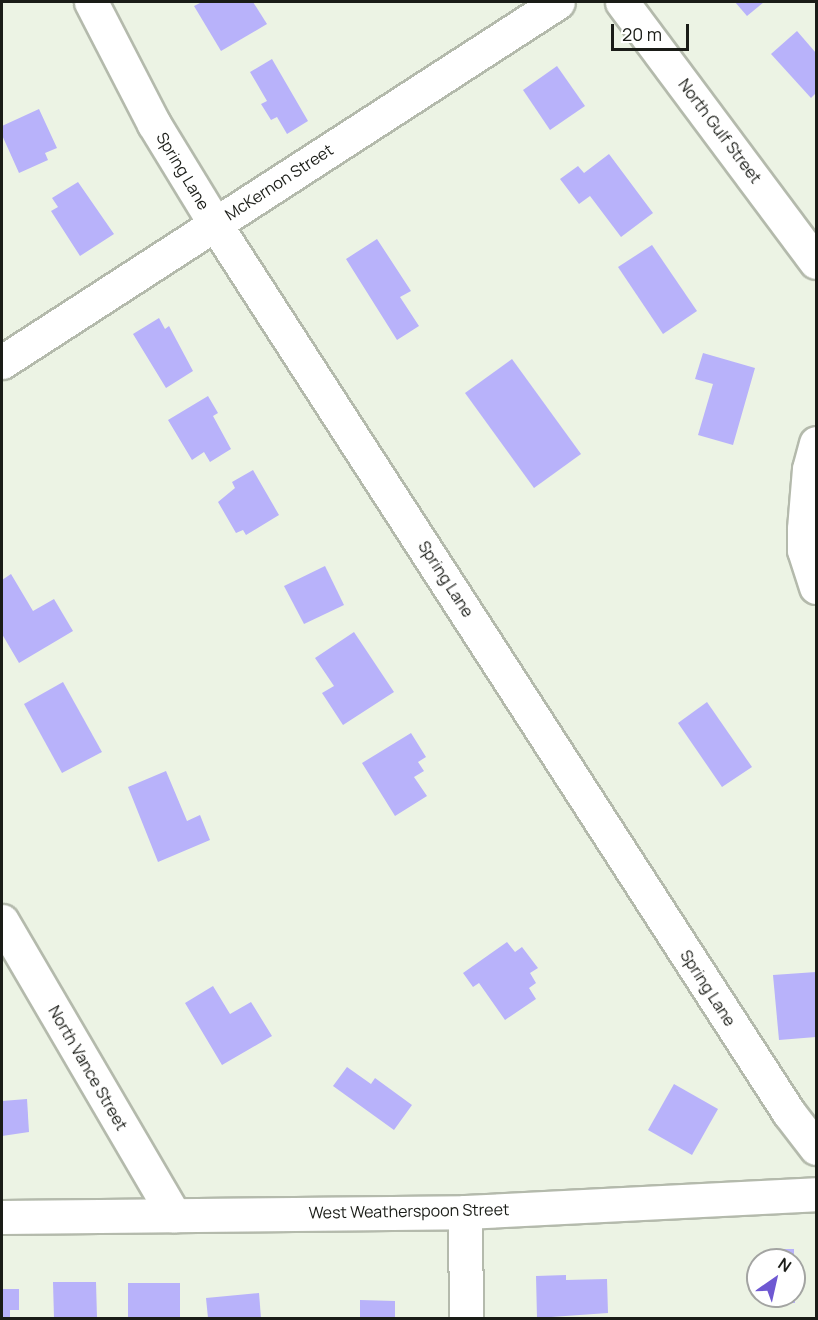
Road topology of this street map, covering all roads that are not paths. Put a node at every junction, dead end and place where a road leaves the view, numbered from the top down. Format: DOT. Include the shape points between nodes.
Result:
graph roads {
  1 [pos="91,2"];
  2 [pos="558,2"];
  3 [pos="622,2"];
  4 [pos="215,224"];
  5 [pos="816,262"];
  6 [pos="2,362"];
  7 [pos="816,443"];
  8 [pos="816,587"];
  9 [pos="2,921"];
  10 [pos="816,1148"];
  11 [pos="816,1194"];
  12 [pos="465,1212"];
  13 [pos="174,1215"];
  14 [pos="2,1216"];
  15 [pos="466,1318"];
  1 -- 4 [label="street, Spring Lane" via="154,124"];
  2 -- 4 [label="street, McKernon Street"];
  3 -- 5 [label="street, North Gulf Street"];
  4 -- 6 [label="street, McKernon Street"];
  4 -- 10 [label="street, Spring Lane" via="789,1113"];
  7 -- 8 [label="street" via="809,469 804,550"];
  9 -- 13 [label="street, North Vance Street"];
  11 -- 12 [label="street, West Weatherspoon Street"];
  12 -- 13 [label="street, West Weatherspoon Street"];
  12 -- 15 [label="street"];
  13 -- 14 [label="street, West Weatherspoon Street"];
}
